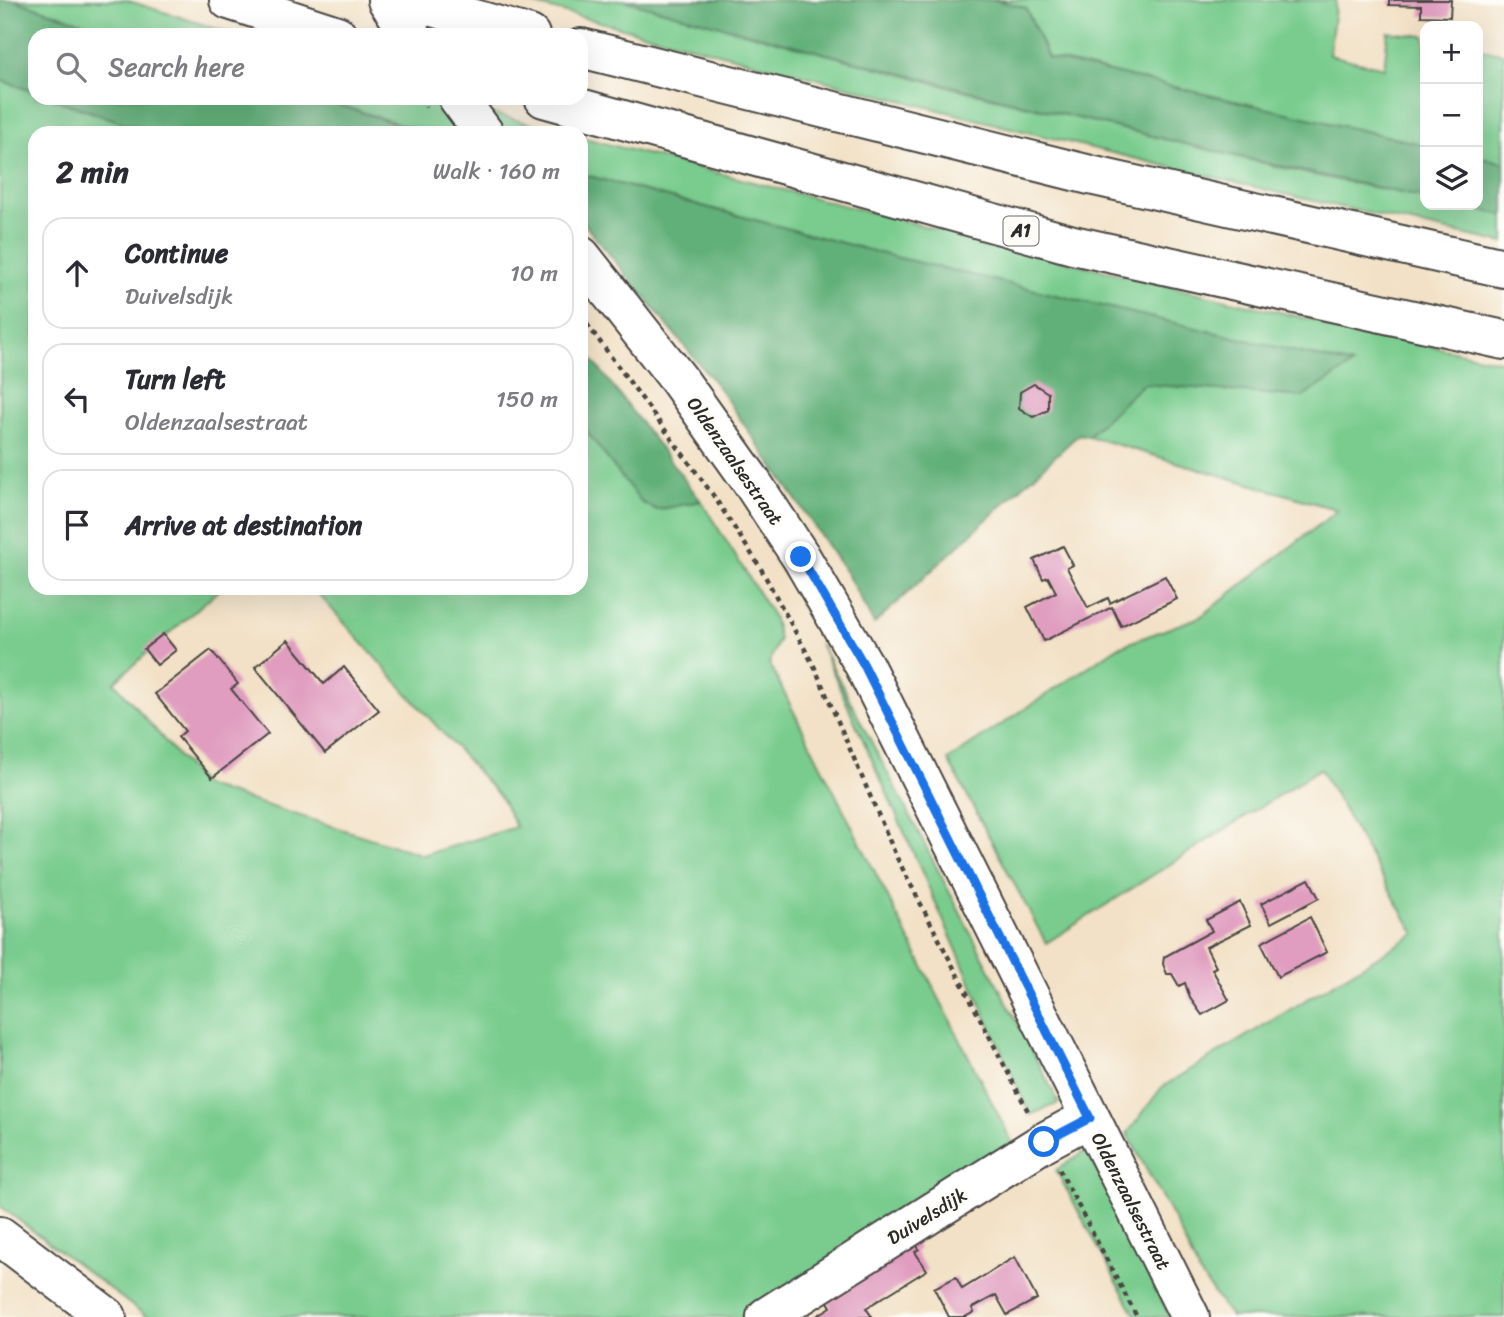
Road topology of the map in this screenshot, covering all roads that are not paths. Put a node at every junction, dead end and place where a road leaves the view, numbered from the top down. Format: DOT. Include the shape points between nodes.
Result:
graph roads {
  1 [pos="229,0"];
  2 [pos="387,0"];
  3 [pos="410,0"];
  4 [pos="316,28"];
  5 [pos="406,28"];
  6 [pos="506,28"];
  7 [pos="588,50"];
  8 [pos="463,105"];
  9 [pos="569,105"];
  10 [pos="479,126"];
  11 [pos="588,265"];
  12 [pos="1504,268"];
  13 [pos="1504,340"];
  14 [pos="1090,1118"];
  15 [pos="0,1236"];
  16 [pos="107,1317"];
  17 [pos="766,1317"];
  18 [pos="1190,1317"];
  1 -- 4 [label="main road"];
  2 -- 5 [label="main road"];
  3 -- 6 [label="main road"];
  7 -- 12 [label="main road" via="1090,175"];
  8 -- 10 [label="main road"];
  9 -- 13 [label="main road, A1" via="1073,245"];
  11 -- 14 [label="main road, Oldenzaalsestraat" via="679,380 801,557 864,665"];
  14 -- 17 [label="main road, Duivelsdijk" via="1044,1142"];
  14 -- 18 [label="main road, Oldenzaalsestraat"];
  15 -- 16 [label="main road"];
}
